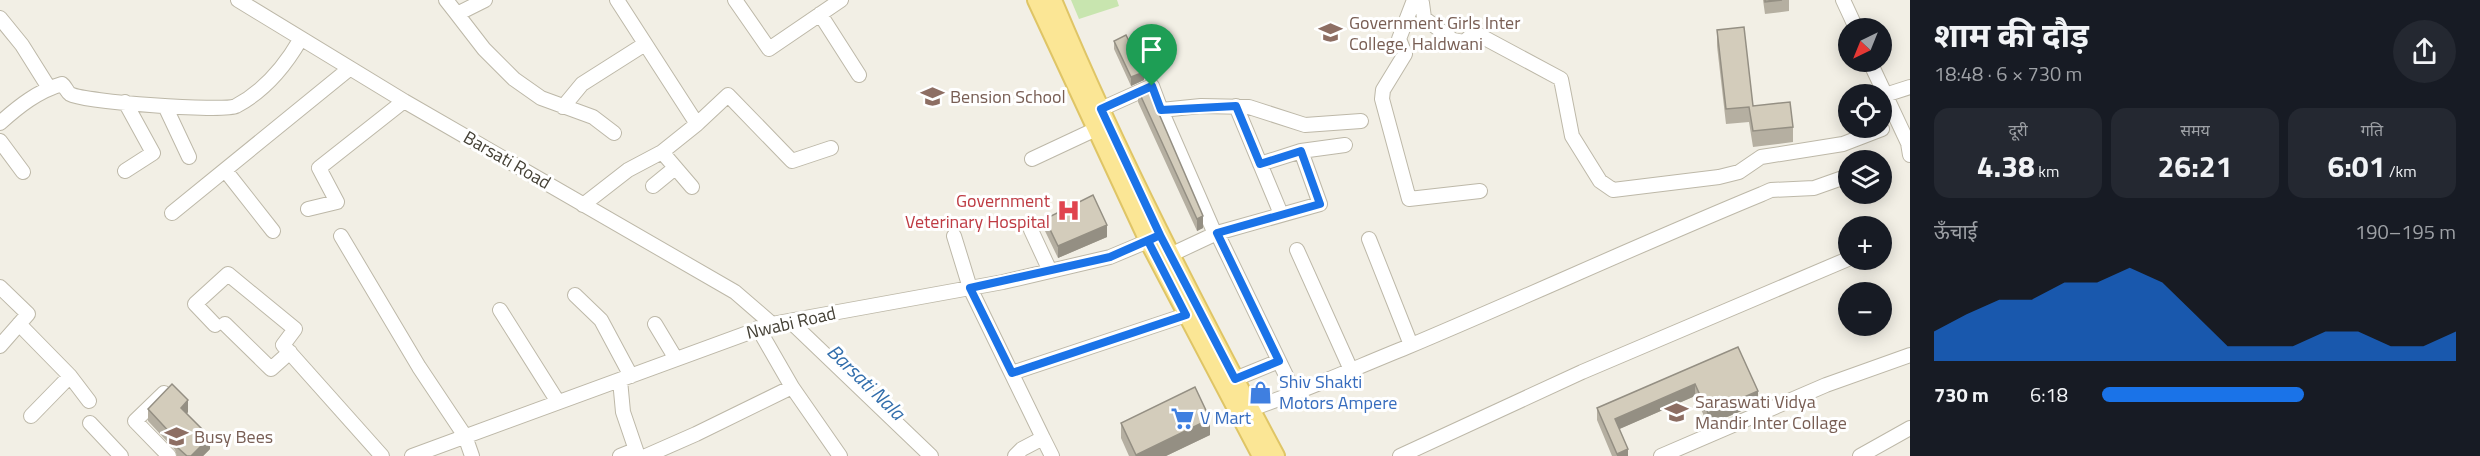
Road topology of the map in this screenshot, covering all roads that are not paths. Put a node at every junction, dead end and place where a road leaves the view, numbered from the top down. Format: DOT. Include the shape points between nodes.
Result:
graph roads {
  1 [pos="238,0"];
  2 [pos="446,0"];
  3 [pos="485,0"];
  4 [pos="617,0"];
  5 [pos="735,0"];
  6 [pos="842,0"];
  7 [pos="1036,0"];
  8 [pos="1053,0"];
  9 [pos="1416,0"];
  10 [pos="1844,0"];
  11 [pos="458,14"];
  12 [pos="820,14"];
  13 [pos="0,18"];
  14 [pos="1852,18"];
  15 [pos="300,40"];
  16 [pos="645,44"];
  17 [pos="349,69"];
  18 [pos="859,75"];
  19 [pos="1910,87"];
  20 [pos="50,88"];
  21 [pos="1892,93"];
  22 [pos="404,101"];
  23 [pos="125,102"];
  24 [pos="165,106"];
  25 [pos="1236,106"];
  26 [pos="563,107"];
  27 [pos="1101,109"];
  28 [pos="1161,110"];
  29 [pos="1892,110"];
  30 [pos="1360,121"];
  31 [pos="0,123"];
  32 [pos="697,124"];
  33 [pos="1094,130"];
  34 [pos="614,133"];
  35 [pos="1859,138"];
  36 [pos="0,141"];
  37 [pos="1345,145"];
  38 [pos="1909,147"];
  39 [pos="831,148"];
  40 [pos="1301,151"];
  41 [pos="662,152"];
  42 [pos="189,157"];
  43 [pos="1032,159"];
  44 [pos="1260,164"];
  45 [pos="675,168"];
  46 [pos="225,170"];
  47 [pos="125,171"];
  48 [pos="23,172"];
  49 [pos="1838,180"];
  50 [pos="653,186"];
  51 [pos="692,187"];
  52 [pos="1480,191"];
  53 [pos="583,205"];
  54 [pos="308,209"];
  55 [pos="172,213"];
  56 [pos="1281,214"];
  57 [pos="1031,230"];
  58 [pos="273,231"];
  59 [pos="1216,234"];
  60 [pos="341,236"];
  61 [pos="954,236"];
  62 [pos="1154,238"];
  63 [pos="1369,239"];
  64 [pos="1297,250"];
  65 [pos="1170,255"];
  66 [pos="1838,263"];
  67 [pos="1050,271"];
  68 [pos="0,286"];
  69 [pos="970,288"];
  70 [pos="575,295"];
  71 [pos="500,310"];
  72 [pos="1186,315"];
  73 [pos="790,321"];
  74 [pos="19,324"];
  75 [pos="655,324"];
  76 [pos="765,326"];
  77 [pos="1411,345"];
  78 [pos="0,346"];
  79 [pos="290,352"];
  80 [pos="1910,355"];
  81 [pos="676,359"];
  82 [pos="1279,361"];
  83 [pos="1351,370"];
  84 [pos="1012,373"];
  85 [pos="70,376"];
  86 [pos="625,378"];
  87 [pos="1235,379"];
  88 [pos="792,387"];
  89 [pos="164,393"];
  90 [pos="1295,394"];
  91 [pos="89,401"];
  92 [pos="558,402"];
  93 [pos="1251,409"];
  94 [pos="31,416"];
  95 [pos="90,423"];
  96 [pos="1910,428"];
  97 [pos="465,436"];
  98 [pos="1043,438"];
  99 [pos="640,454"];
  100 [pos="122,456"];
  101 [pos="169,456"];
  102 [pos="382,456"];
  103 [pos="412,456"];
  104 [pos="472,456"];
  105 [pos="620,456"];
  106 [pos="840,456"];
  107 [pos="931,456"];
  108 [pos="1015,456"];
  109 [pos="1052,456"];
  110 [pos="1261,456"];
  111 [pos="1276,456"];
  112 [pos="1400,456"];
  113 [pos="1661,456"];
  114 [pos="1860,456"];
  1 -- 15 [label="street, Barsati Road"];
  2 -- 11 [label="street"];
  3 -- 11 [label="street"];
  4 -- 16 [label="street"];
  5 -- 12 [label="street" via="769,49"];
  6 -- 12 [label="street"];
  7 -- 33 [label="main road"];
  8 -- 27 [label="main road"];
  9 -- 35 [label="street" via="1422,3 1424,18 1453,40 1464,42 1479,35 1561,79 1572,136 1600,181 1613,190 1719,177 1739,172 1761,157"];
  9 -- 52 [label="street" via="1399,39 1405,54 1383,90 1382,99 1409,199"];
  10 -- 14 [label="street"];
  11 -- 26 [label="street" via="484,49 514,79 541,98"];
  12 -- 18 [label="street"];
  13 -- 20 [label="street"];
  15 -- 17 [label="street, Barsati Road"];
  15 -- 24 [label="street" via="270,80 234,107"];
  16 -- 26 [label="street" via="582,84"];
  16 -- 32 [label="street"];
  17 -- 22 [label="street, Barsati Road"];
  17 -- 46 [label="street"];
  19 -- 21 [label="street"];
  20 -- 23 [label="street" via="62,84 71,94"];
  20 -- 31 [label="street" via="26,101"];
  22 -- 53 [label="street, Barsati Road"];
  22 -- 54 [label="street" via="319,168 337,202"];
  23 -- 24 [label="street"];
  23 -- 47 [label="street" via="153,153"];
  24 -- 42 [label="street"];
  25 -- 28 [label="street"];
  25 -- 30 [label="street" via="1305,125"];
  25 -- 44 [label="street"];
  26 -- 34 [label="street" via="593,117"];
  27 -- 28 [label="street" via="1152,86"];
  27 -- 62 [label="main road"];
  28 -- 59 [label="street"];
  29 -- 38 [label="street"];
  32 -- 39 [label="street" via="728,95 792,161"];
  32 -- 41 [label="street"];
  33 -- 43 [label="street"];
  33 -- 62 [label="main road"];
  36 -- 48 [label="street"];
  37 -- 40 [label="street"];
  40 -- 44 [label="street"];
  40 -- 56 [label="street" via="1320,204"];
  41 -- 45 [label="street"];
  41 -- 53 [label="street" via="628,170"];
  44 -- 56 [label="street"];
  45 -- 50 [label="street"];
  45 -- 51 [label="street"];
  46 -- 55 [label="street"];
  46 -- 58 [label="street"];
  49 -- 77 [label="street" via="1814,188 1771,190"];
  53 -- 76 [label="street, Barsati Road" via="735,292"];
  56 -- 59 [label="street"];
  57 -- 67 [label="street"];
  59 -- 65 [label="street"];
  59 -- 82 [label="street"];
  60 -- 97 [label="street"];
  61 -- 69 [label="street"];
  62 -- 65 [label="main road"];
  62 -- 67 [label="street, Nwabi Road" via="1110,257"];
  62 -- 72 [label="main road"];
  63 -- 77 [label="street"];
  64 -- 83 [label="street"];
  65 -- 87 [label="main road"];
  66 -- 112 [label="street" via="1582,372"];
  67 -- 69 [label="street, Nwabi Road"];
  68 -- 74 [label="street" via="27,314"];
  69 -- 73 [label="street, Nwabi Road"];
  69 -- 84 [label="street"];
  70 -- 86 [label="street" via="601,320"];
  71 -- 92 [label="street"];
  72 -- 84 [label="street"];
  72 -- 110 [label="main road"];
  73 -- 76 [label="street, Nwabi Road"];
  73 -- 107 [label="street"];
  74 -- 78 [label="street"];
  74 -- 85 [label="street"];
  75 -- 81 [label="street"];
  76 -- 81 [label="street, Nwabi Road"];
  76 -- 88 [label="street, Barsati Road"];
  77 -- 83 [label="street"];
  79 -- 79 [label="street" via="284,345 295,329 228,274 195,304 271,369"];
  79 -- 102 [label="street"];
  80 -- 113 [label="street" via="1816,389"];
  81 -- 86 [label="street, Nwabi Road"];
  82 -- 87 [label="street"];
  82 -- 90 [label="street"];
  83 -- 90 [label="street"];
  84 -- 98 [label="street"];
  85 -- 91 [label="street"];
  85 -- 94 [label="street"];
  86 -- 92 [label="street, Nwabi Road"];
  86 -- 99 [label="street" via="623,412"];
  87 -- 93 [label="main road"];
  88 -- 99 [label="street" via="706,430"];
  88 -- 106 [label="street, Barsati Road"];
  89 -- 101 [label="street" via="135,422"];
  90 -- 93 [label="street"];
  92 -- 97 [label="street, Nwabi Road"];
  93 -- 111 [label="main road"];
  95 -- 100 [label="street"];
  96 -- 114 [label="street"];
  97 -- 103 [label="street, Nwabi Road"];
  97 -- 104 [label="street"];
  98 -- 108 [label="street"];
  98 -- 109 [label="street"];
  99 -- 105 [label="street"];
}
